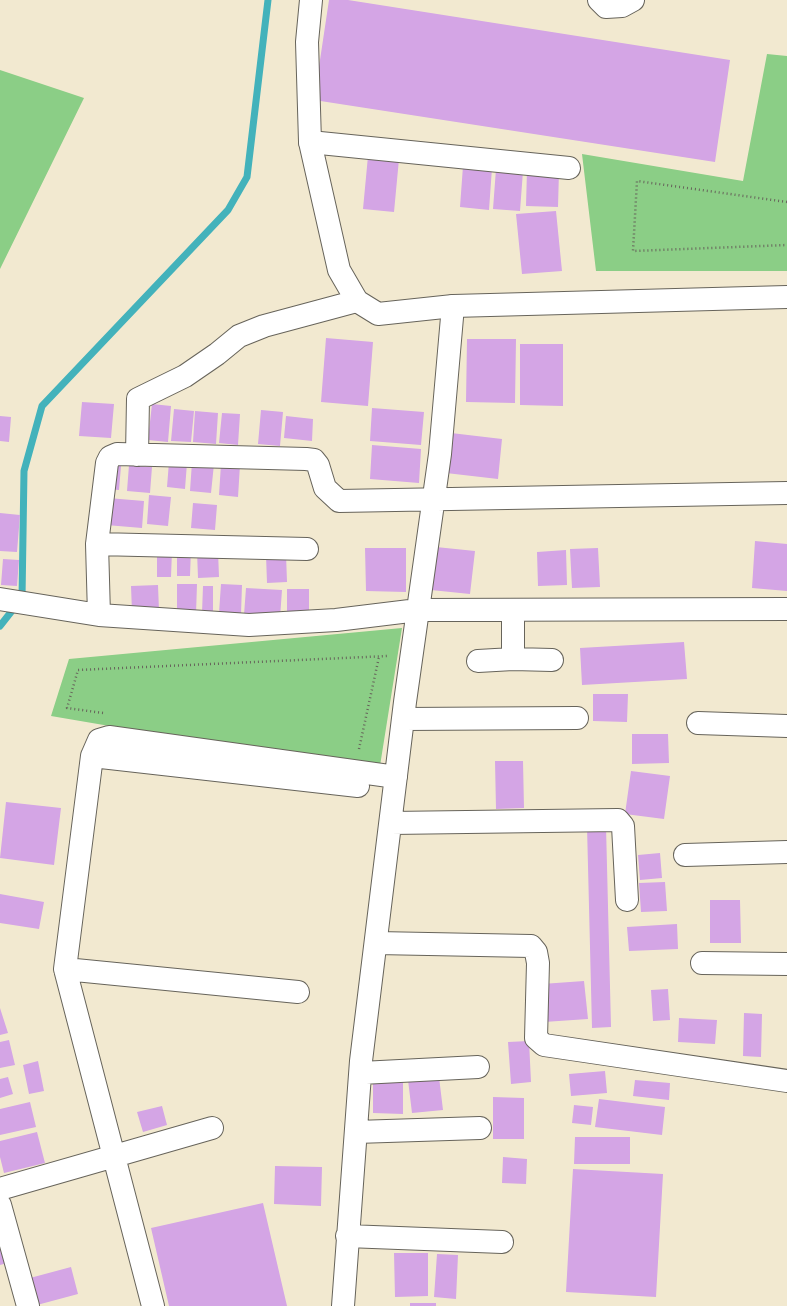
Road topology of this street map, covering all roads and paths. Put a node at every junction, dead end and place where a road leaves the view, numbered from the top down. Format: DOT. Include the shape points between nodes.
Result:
graph roads {
  1 [pos="311,0"];
  2 [pos="599,0"];
  3 [pos="633,0"];
  4 [pos="310,142"];
  5 [pos="569,168"];
  6 [pos="787,202"];
  7 [pos="787,245"];
  8 [pos="787,297"];
  9 [pos="357,301"];
  10 [pos="453,306"];
  11 [pos="137,455"];
  12 [pos="787,494"];
  13 [pos="434,499"];
  14 [pos="97,544"];
  15 [pos="307,549"];
  16 [pos="0,599"];
  17 [pos="787,609"];
  18 [pos="418,610"];
  19 [pos="513,610"];
  20 [pos="99,616"];
  21 [pos="412,655"];
  22 [pos="379,657"];
  23 [pos="513,659"];
  24 [pos="552,660"];
  25 [pos="478,661"];
  26 [pos="66,708"];
  27 [pos="404,718"];
  28 [pos="577,718"];
  29 [pos="698,723"];
  30 [pos="787,726"];
  31 [pos="359,749"];
  32 [pos="396,784"];
  33 [pos="391,823"];
  34 [pos="787,852"];
  35 [pos="685,855"];
  36 [pos="628,900"];
  37 [pos="377,943"];
  38 [pos="702,963"];
  39 [pos="787,964"];
  40 [pos="65,969"];
  41 [pos="298,992"];
  42 [pos="478,1067"];
  43 [pos="360,1072"];
  44 [pos="787,1081"];
  45 [pos="212,1128"];
  46 [pos="480,1128"];
  47 [pos="356,1132"];
  48 [pos="113,1157"];
  49 [pos="0,1189"];
  50 [pos="0,1205"];
  51 [pos="347,1236"];
  52 [pos="502,1242"];
  53 [pos="28,1306"];
  54 [pos="153,1306"];
  55 [pos="343,1306"];
  1 -- 4 [label="street" via="307,42"];
  2 -- 3 [label="street" via="606,6 622,6"];
  4 -- 5 [label="street"];
  4 -- 9 [label="street" via="339,270"];
  6 -- 7 [label="path" via="637,181 633,251"];
  8 -- 10 [label="street"];
  9 -- 10 [label="street" via="378,314"];
  9 -- 11 [label="street" via="264,326 239,336 185,376 138,399"];
  10 -- 13 [label="street"];
  11 -- 13 [label="street" via="314,460 325,488 339,501"];
  11 -- 14 [label="street" via="117,454 110,457 107,463"];
  12 -- 13 [label="street"];
  13 -- 18 [label="street"];
  14 -- 15 [label="street"];
  14 -- 20 [label="street"];
  16 -- 20 [label="street"];
  17 -- 19 [label="street"];
  18 -- 19 [label="street"];
  18 -- 20 [label="street" via="336,620 249,625"];
  18 -- 21 [label="street"];
  19 -- 23 [label="street"];
  21 -- 22 [label="path"];
  21 -- 27 [label="street"];
  22 -- 26 [label="path" via="78,670"];
  22 -- 31 [label="path"];
  23 -- 24 [label="street"];
  23 -- 25 [label="street"];
  27 -- 28 [label="street"];
  27 -- 32 [label="street"];
  29 -- 30 [label="street"];
  32 -- 33 [label="street"];
  32 -- 40 [label="street" via="92,756"];
  33 -- 36 [label="street" via="618,820 623,826"];
  33 -- 37 [label="street"];
  34 -- 35 [label="street"];
  37 -- 43 [label="street"];
  37 -- 44 [label="street" via="531,946 536,952 538,963 536,1038 544,1045"];
  38 -- 39 [label="street"];
  40 -- 41 [label="street"];
  40 -- 48 [label="street"];
  42 -- 43 [label="street"];
  43 -- 47 [label="street"];
  45 -- 48 [label="street"];
  46 -- 47 [label="street"];
  47 -- 51 [label="street"];
  48 -- 49 [label="street"];
  48 -- 54 [label="street"];
  50 -- 53 [label="street"];
  51 -- 52 [label="street"];
  51 -- 55 [label="street"];
}
